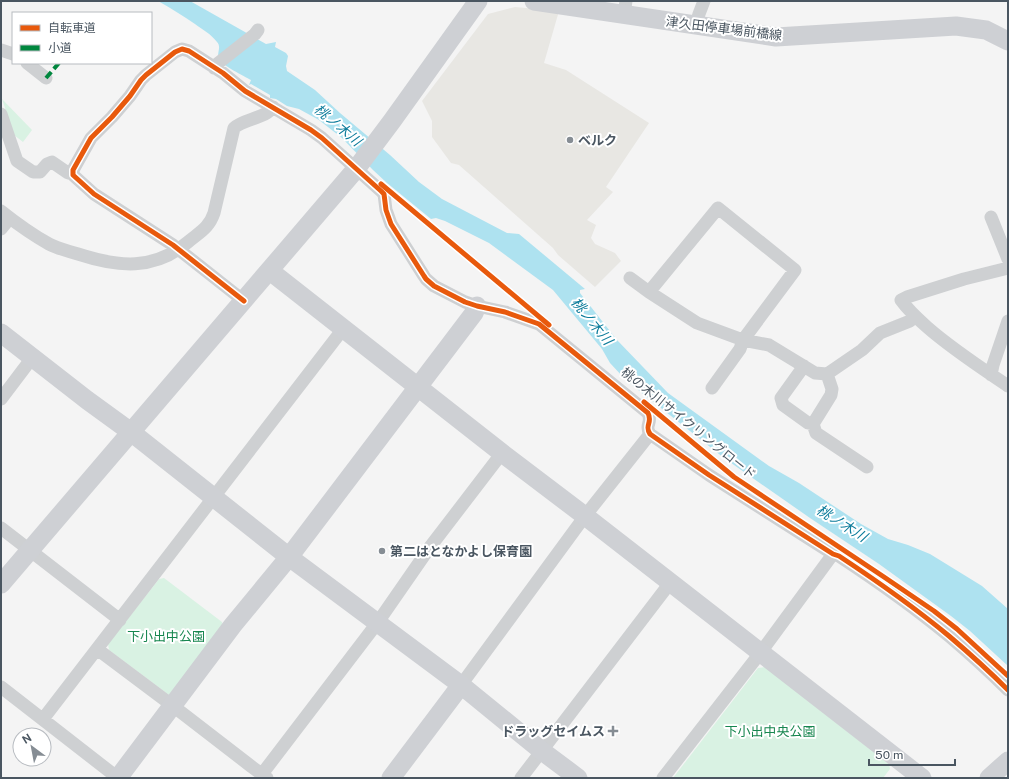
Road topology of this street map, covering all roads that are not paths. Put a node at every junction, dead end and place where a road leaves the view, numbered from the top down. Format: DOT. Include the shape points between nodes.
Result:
graph roads {
  1 [pos="478,1"];
  2 [pos="534,1"];
  3 [pos="704,1"];
  4 [pos="584,5"];
  5 [pos="625,8"];
  6 [pos="696,25"];
  7 [pos="256,32"];
  8 [pos="1008,41"];
  9 [pos="28,64"];
  10 [pos="216,66"];
  11 [pos="46,78"];
  12 [pos="273,107"];
  13 [pos="1,114"];
  14 [pos="358,167"];
  15 [pos="73,172"];
  16 [pos="5,215"];
  17 [pos="991,217"];
  18 [pos="1,229"];
  19 [pos="179,250"];
  20 [pos="1008,259"];
  21 [pos="1008,268"];
  22 [pos="270,271"];
  23 [pos="630,278"];
  24 [pos="649,292"];
  25 [pos="244,301"];
  26 [pos="477,306"];
  27 [pos="915,316"];
  28 [pos="1008,321"];
  29 [pos="343,328"];
  30 [pos="1,333"];
  31 [pos="743,340"];
  32 [pos="32,358"];
  33 [pos="804,366"];
  34 [pos="827,374"];
  35 [pos="991,374"];
  36 [pos="1008,386"];
  37 [pos="419,388"];
  38 [pos="712,388"];
  39 [pos="1,399"];
  40 [pos="813,424"];
  41 [pos="131,432"];
  42 [pos="650,434"];
  43 [pos="502,453"];
  44 [pos="868,467"];
  45 [pos="214,497"];
  46 [pos="585,516"];
  47 [pos="1,528"];
  48 [pos="30,550"];
  49 [pos="833,554"];
  50 [pos="290,557"];
  51 [pos="670,583"];
  52 [pos="1,584"];
  53 [pos="120,620"];
  54 [pos="378,622"];
  55 [pos="97,649"];
  56 [pos="761,652"];
  57 [pos="461,685"];
  58 [pos="1,687"];
  59 [pos="1008,690"];
  60 [pos="173,706"];
  61 [pos="43,719"];
  62 [pos="542,751"];
  63 [pos="1008,760"];
  64 [pos="264,776"];
  65 [pos="118,778"];
  66 [pos="391,778"];
  67 [pos="521,778"];
  68 [pos="578,778"];
  69 [pos="662,778"];
  70 [pos="922,778"];
  71 [pos="989,778"];
  1 -- 14 [label="street"];
  2 -- 4 [label="street, 津久田停車場前橋線"];
  3 -- 6 [label="street"];
  4 -- 5 [label="street, 津久田停車場前橋線"];
  5 -- 6 [label="street, 津久田停車場前橋線"];
  6 -- 8 [label="street, 津久田停車場前橋線" via="776,37 956,26 986,30"];
  7 -- 10 [label="street"];
  9 -- 11 [label="street"];
  10 -- 12 [label="street" via="241,89"];
  10 -- 15 [label="street" via="186,50 175,52 146,75 112,117 91,138"];
  12 -- 14 [label="street" via="311,130"];
  12 -- 19 [label="street" via="270,112 234,128 210,223"];
  13 -- 15 [label="street" via="18,161 33,172 40,172 52,162 68,173"];
  14 -- 22 [label="street"];
  14 -- 26 [label="street" via="384,194 391,224 426,279 447,293"];
  15 -- 19 [label="street" via="75,178 94,194"];
  16 -- 18 [label="street"];
  16 -- 19 [label="street" via="51,245 102,261 139,264 158,260"];
  17 -- 20 [label="street"];
  19 -- 25 [label="street"];
  21 -- 27 [label="street" via="964,279 901,300"];
  22 -- 25 [label="street"];
  22 -- 29 [label="street"];
  23 -- 24 [label="street"];
  24 -- 31 [label="street" via="697,323"];
  24 -- 31 [label="street" via="718,208 795,270"];
  25 -- 41 [label="street"];
  26 -- 37 [label="street"];
  26 -- 42 [label="street" via="505,312 539,324 648,413 650,421 647,427"];
  27 -- 34 [label="street" via="910,321 880,333 862,350"];
  27 -- 35 [label="street" via="941,339"];
  28 -- 35 [label="street"];
  29 -- 37 [label="street"];
  29 -- 45 [label="street"];
  30 -- 32 [label="street"];
  31 -- 33 [label="street" via="769,345"];
  31 -- 38 [label="street" via="740,349"];
  32 -- 39 [label="street"];
  32 -- 41 [label="street"];
  33 -- 34 [label="street" via="815,373"];
  33 -- 40 [label="street" via="781,398 783,405"];
  34 -- 40 [label="street" via="831,394"];
  35 -- 36 [label="street"];
  37 -- 43 [label="street"];
  37 -- 50 [label="street"];
  40 -- 44 [label="street" via="816,433"];
  41 -- 45 [label="street"];
  41 -- 48 [label="street"];
  42 -- 46 [label="street"];
  42 -- 49 [label="street"];
  43 -- 46 [label="street"];
  43 -- 54 [label="street" via="430,547"];
  45 -- 50 [label="street"];
  45 -- 53 [label="street"];
  46 -- 51 [label="street"];
  46 -- 57 [label="street"];
  47 -- 48 [label="street"];
  48 -- 52 [label="street"];
  48 -- 53 [label="street"];
  49 -- 56 [label="street"];
  49 -- 59 [label="street" via="922,614"];
  50 -- 54 [label="street"];
  50 -- 60 [label="street" via="233,625"];
  51 -- 56 [label="street"];
  51 -- 62 [label="street"];
  53 -- 55 [label="street"];
  54 -- 57 [label="street"];
  54 -- 64 [label="street"];
  55 -- 60 [label="street"];
  55 -- 61 [label="street"];
  56 -- 69 [label="street"];
  56 -- 70 [label="street"];
  57 -- 62 [label="street"];
  57 -- 66 [label="street"];
  58 -- 61 [label="street"];
  60 -- 64 [label="street"];
  60 -- 65 [label="street"];
  61 -- 65 [label="street"];
  62 -- 67 [label="street"];
  62 -- 68 [label="street"];
  63 -- 71 [label="street"];
}
